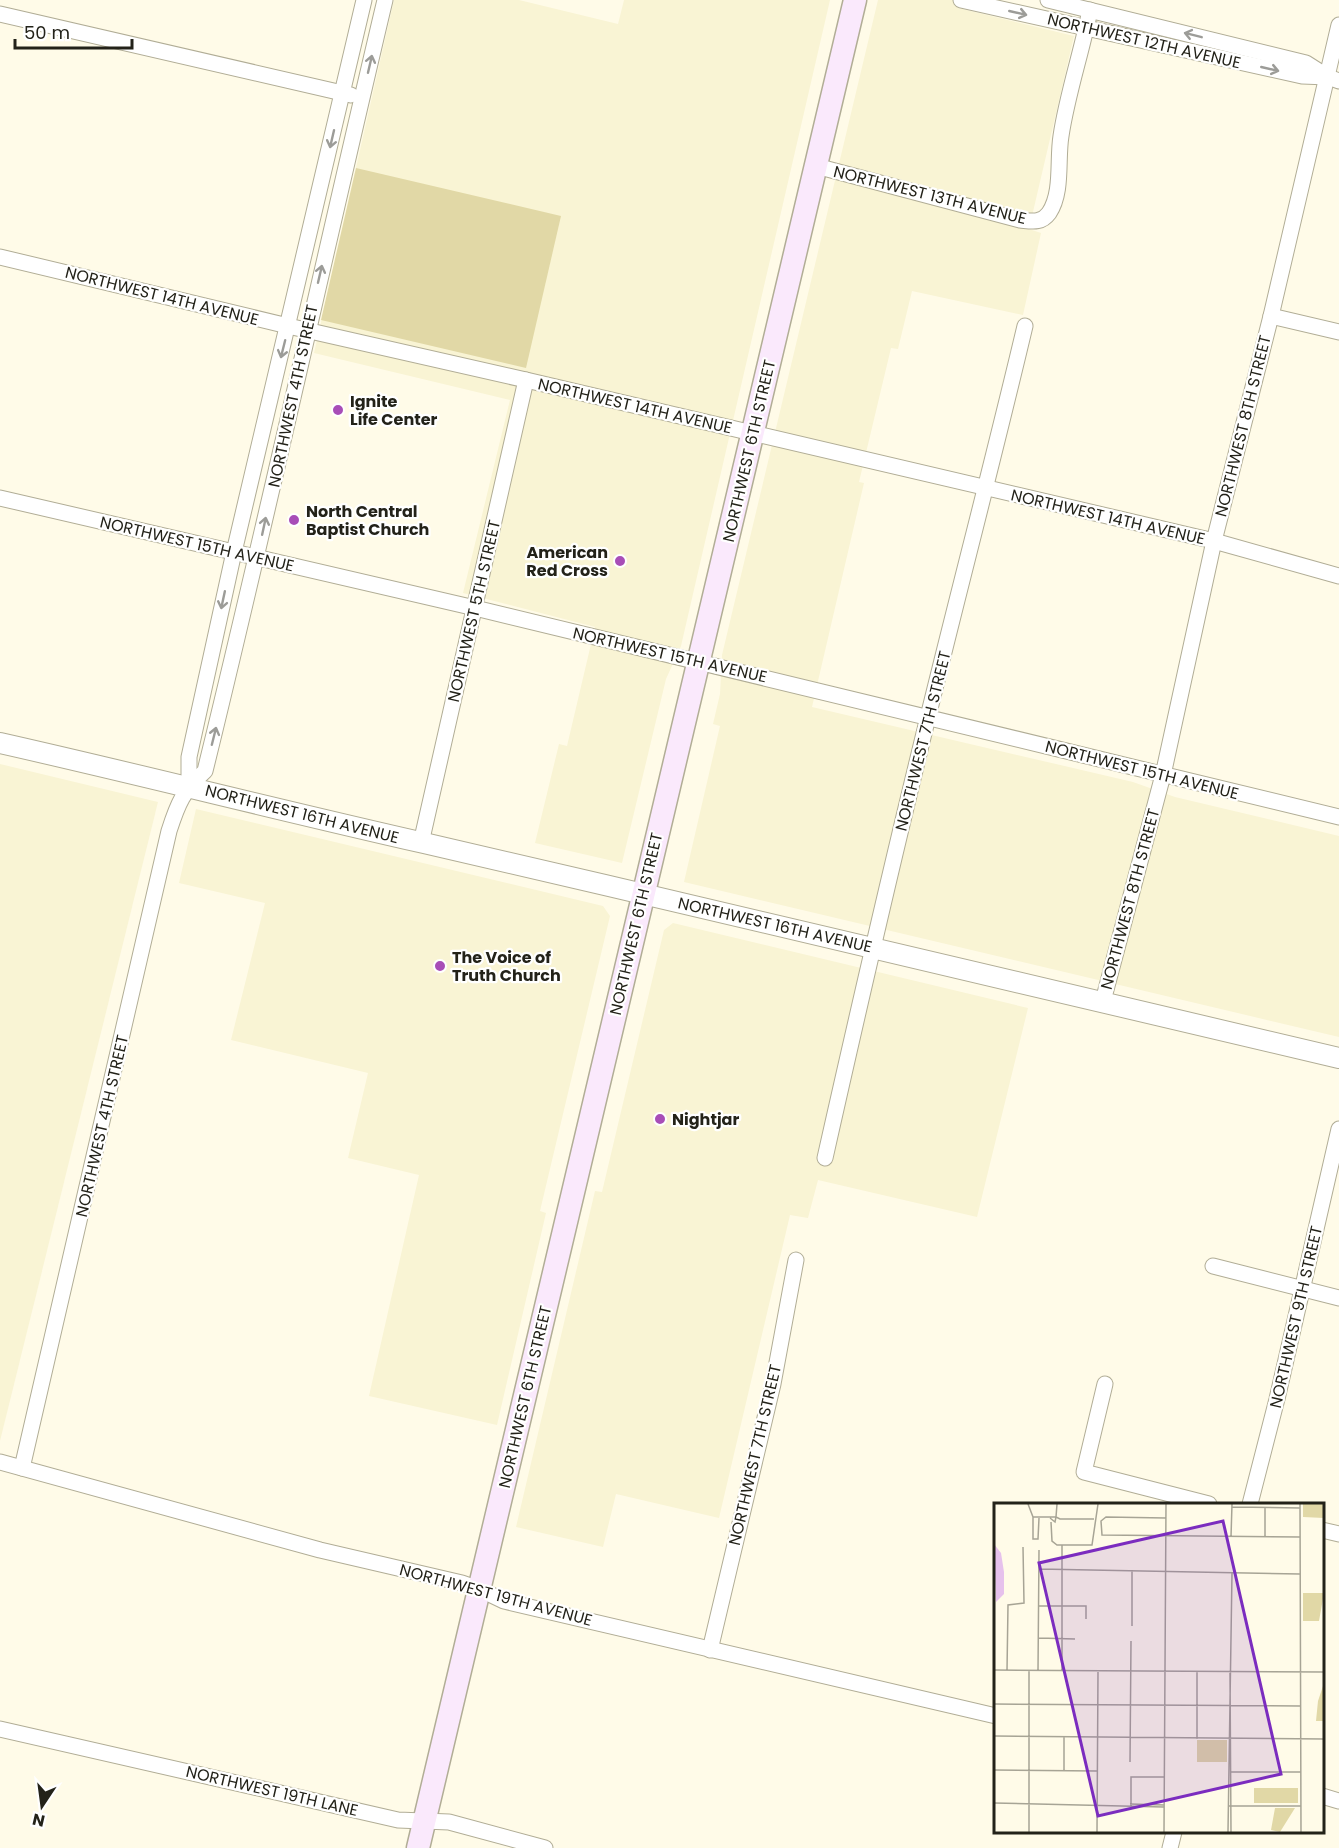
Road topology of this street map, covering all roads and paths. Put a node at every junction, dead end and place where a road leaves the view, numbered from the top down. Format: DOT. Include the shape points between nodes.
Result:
graph roads {
  1 [pos="364,0"];
  2 [pos="385,0"];
  3 [pos="855,0"];
  4 [pos="961,0"];
  5 [pos="1048,0"];
  6 [pos="1090,10"];
  7 [pos="0,14"];
  8 [pos="1339,25"];
  9 [pos="1086,28"];
  10 [pos="1333,79"];
  11 [pos="343,94"];
  12 [pos="362,98"];
  13 [pos="816,166"];
  14 [pos="0,257"];
  15 [pos="1271,316"];
  16 [pos="288,326"];
  17 [pos="1025,326"];
  18 [pos="307,330"];
  19 [pos="1339,332"];
  20 [pos="526,380"];
  21 [pos="753,434"];
  22 [pos="987,489"];
  23 [pos="0,498"];
  24 [pos="1214,541"];
  25 [pos="234,552"];
  26 [pos="258,558"];
  27 [pos="1339,576"];
  28 [pos="475,608"];
  29 [pos="698,663"];
  30 [pos="928,716"];
  31 [pos="0,743"];
  32 [pos="1163,775"];
  33 [pos="189,786"];
  34 [pos="1339,817"];
  35 [pos="421,843"];
  36 [pos="644,894"];
  37 [pos="872,948"];
  38 [pos="1103,1001"];
  39 [pos="1339,1058"];
  40 [pos="1339,1129"];
  41 [pos="825,1158"];
  42 [pos="796,1260"];
  43 [pos="1213,1266"];
  44 [pos="1303,1288"];
  45 [pos="1339,1298"];
  46 [pos="1105,1384"];
  47 [pos="0,1462"];
  48 [pos="22,1468"];
  49 [pos="1205,1503"];
  50 [pos="1250,1503"];
  51 [pos="1324,1530"];
  52 [pos="1339,1534"];
  53 [pos="479,1589"];
  54 [pos="710,1650"];
  55 [pos="994,1716"];
  56 [pos="0,1728"];
  57 [pos="1324,1796"];
  58 [pos="1339,1801"];
  59 [pos="424,1821"];
  60 [pos="1174,1833"];
  61 [pos="418,1848"];
  62 [pos="545,1848"];
  63 [pos="1170,1848"];
  1 -- 11 [label="street, NORTHWEST 4TH STREET"];
  12 -- 2 [label="street, NORTHWEST 4TH STREET, one-way"];
  3 -- 13 [label="main road, NORTHWEST 6TH STREET"];
  4 -- 9 [label="street, NORTHWEST 12TH AVENUE, one-way"];
  5 -- 6 [label="street, NORTHWEST 12TH AVENUE"];
  6 -- 9 [label="street"];
  10 -- 6 [label="street, NORTHWEST 12TH AVENUE, one-way" via="1306,63"];
  7 -- 11 [label="street"];
  8 -- 10 [label="street, NORTHWEST 8TH STREET"];
  9 -- 10 [label="street, NORTHWEST 12TH AVENUE, one-way" via="1302,76"];
  9 -- 13 [label="street, NORTHWEST 13TH AVENUE" via="1061,135 1057,190 1043,220 1020,220"];
  10 -- 15 [label="street, NORTHWEST 8TH STREET"];
  11 -- 12 [label="street"];
  11 -- 16 [label="street, NORTHWEST 4TH STREET, one-way"];
  18 -- 12 [label="street, NORTHWEST 4TH STREET, one-way"];
  13 -- 21 [label="main road, NORTHWEST 6TH STREET"];
  14 -- 16 [label="street, NORTHWEST 14TH AVENUE"];
  15 -- 19 [label="street"];
  15 -- 24 [label="street, NORTHWEST 8TH STREET"];
  16 -- 18 [label="street, NORTHWEST 14TH AVENUE"];
  16 -- 25 [label="street, NORTHWEST 4TH STREET, one-way"];
  17 -- 22 [label="street, NORTHWEST 7TH STREET"];
  18 -- 20 [label="street, NORTHWEST 14TH AVENUE"];
  26 -- 18 [label="street, NORTHWEST 4TH STREET, one-way"];
  20 -- 21 [label="street, NORTHWEST 14TH AVENUE"];
  20 -- 28 [label="street, NORTHWEST 5TH STREET"];
  21 -- 22 [label="street, NORTHWEST 14TH AVENUE"];
  21 -- 29 [label="main road, NORTHWEST 6TH STREET"];
  22 -- 24 [label="street, NORTHWEST 14TH AVENUE"];
  22 -- 30 [label="street, NORTHWEST 7TH STREET"];
  23 -- 25 [label="street, NORTHWEST 15TH AVENUE"];
  24 -- 27 [label="street, NORTHWEST 14TH AVENUE"];
  24 -- 32 [label="street, NORTHWEST 8TH STREET"];
  25 -- 26 [label="street, NORTHWEST 15TH AVENUE"];
  25 -- 33 [label="street, NORTHWEST 4TH STREET, one-way" via="189,757"];
  26 -- 28 [label="street, NORTHWEST 15TH AVENUE"];
  33 -- 26 [label="street, NORTHWEST 4TH STREET, one-way" via="205,771"];
  28 -- 29 [label="street, NORTHWEST 15TH AVENUE"];
  28 -- 35 [label="street, NORTHWEST 5TH STREET"];
  29 -- 30 [label="street, NORTHWEST 15TH AVENUE"];
  29 -- 36 [label="main road, NORTHWEST 6TH STREET"];
  30 -- 32 [label="street, NORTHWEST 15TH AVENUE"];
  30 -- 37 [label="street, NORTHWEST 7TH STREET"];
  31 -- 33 [label="street, NORTHWEST 16TH AVENUE"];
  32 -- 34 [label="street, NORTHWEST 15TH AVENUE"];
  32 -- 38 [label="street, NORTHWEST 8TH STREET"];
  33 -- 35 [label="street, NORTHWEST 16TH AVENUE"];
  33 -- 48 [label="street, NORTHWEST 4TH STREET" via="170,831"];
  35 -- 36 [label="street, NORTHWEST 16TH AVENUE"];
  36 -- 37 [label="street, NORTHWEST 16TH AVENUE"];
  36 -- 53 [label="main road, NORTHWEST 6TH STREET"];
  37 -- 38 [label="street, NORTHWEST 16TH AVENUE"];
  37 -- 41 [label="street, NORTHWEST 7TH STREET"];
  38 -- 39 [label="street, NORTHWEST 16TH AVENUE"];
  40 -- 44 [label="street, NORTHWEST 9TH STREET"];
  42 -- 54 [label="street, NORTHWEST 7TH STREET" via="773,1384"];
  43 -- 44 [label="street"];
  44 -- 45 [label="street"];
  44 -- 50 [label="street, NORTHWEST 9TH STREET"];
  46 -- 49 [label="street" via="1084,1473"];
  47 -- 48 [label="street, NORTHWEST 19TH AVENUE"];
  48 -- 53 [label="street, NORTHWEST 19TH AVENUE"];
  51 -- 52 [label="street"];
  53 -- 54 [label="street, NORTHWEST 19TH AVENUE" via="504,1601"];
  53 -- 59 [label="main road, NORTHWEST 6TH STREET"];
  54 -- 55 [label="street, NORTHWEST 19TH AVENUE"];
  56 -- 59 [label="street, NORTHWEST 19TH LANE" via="398,1820"];
  57 -- 58 [label="street"];
  59 -- 61 [label="main road, NORTHWEST 6TH STREET"];
  59 -- 62 [label="street, NORTHWEST 19TH LANE" via="449,1822"];
  60 -- 63 [label="street"];
}
